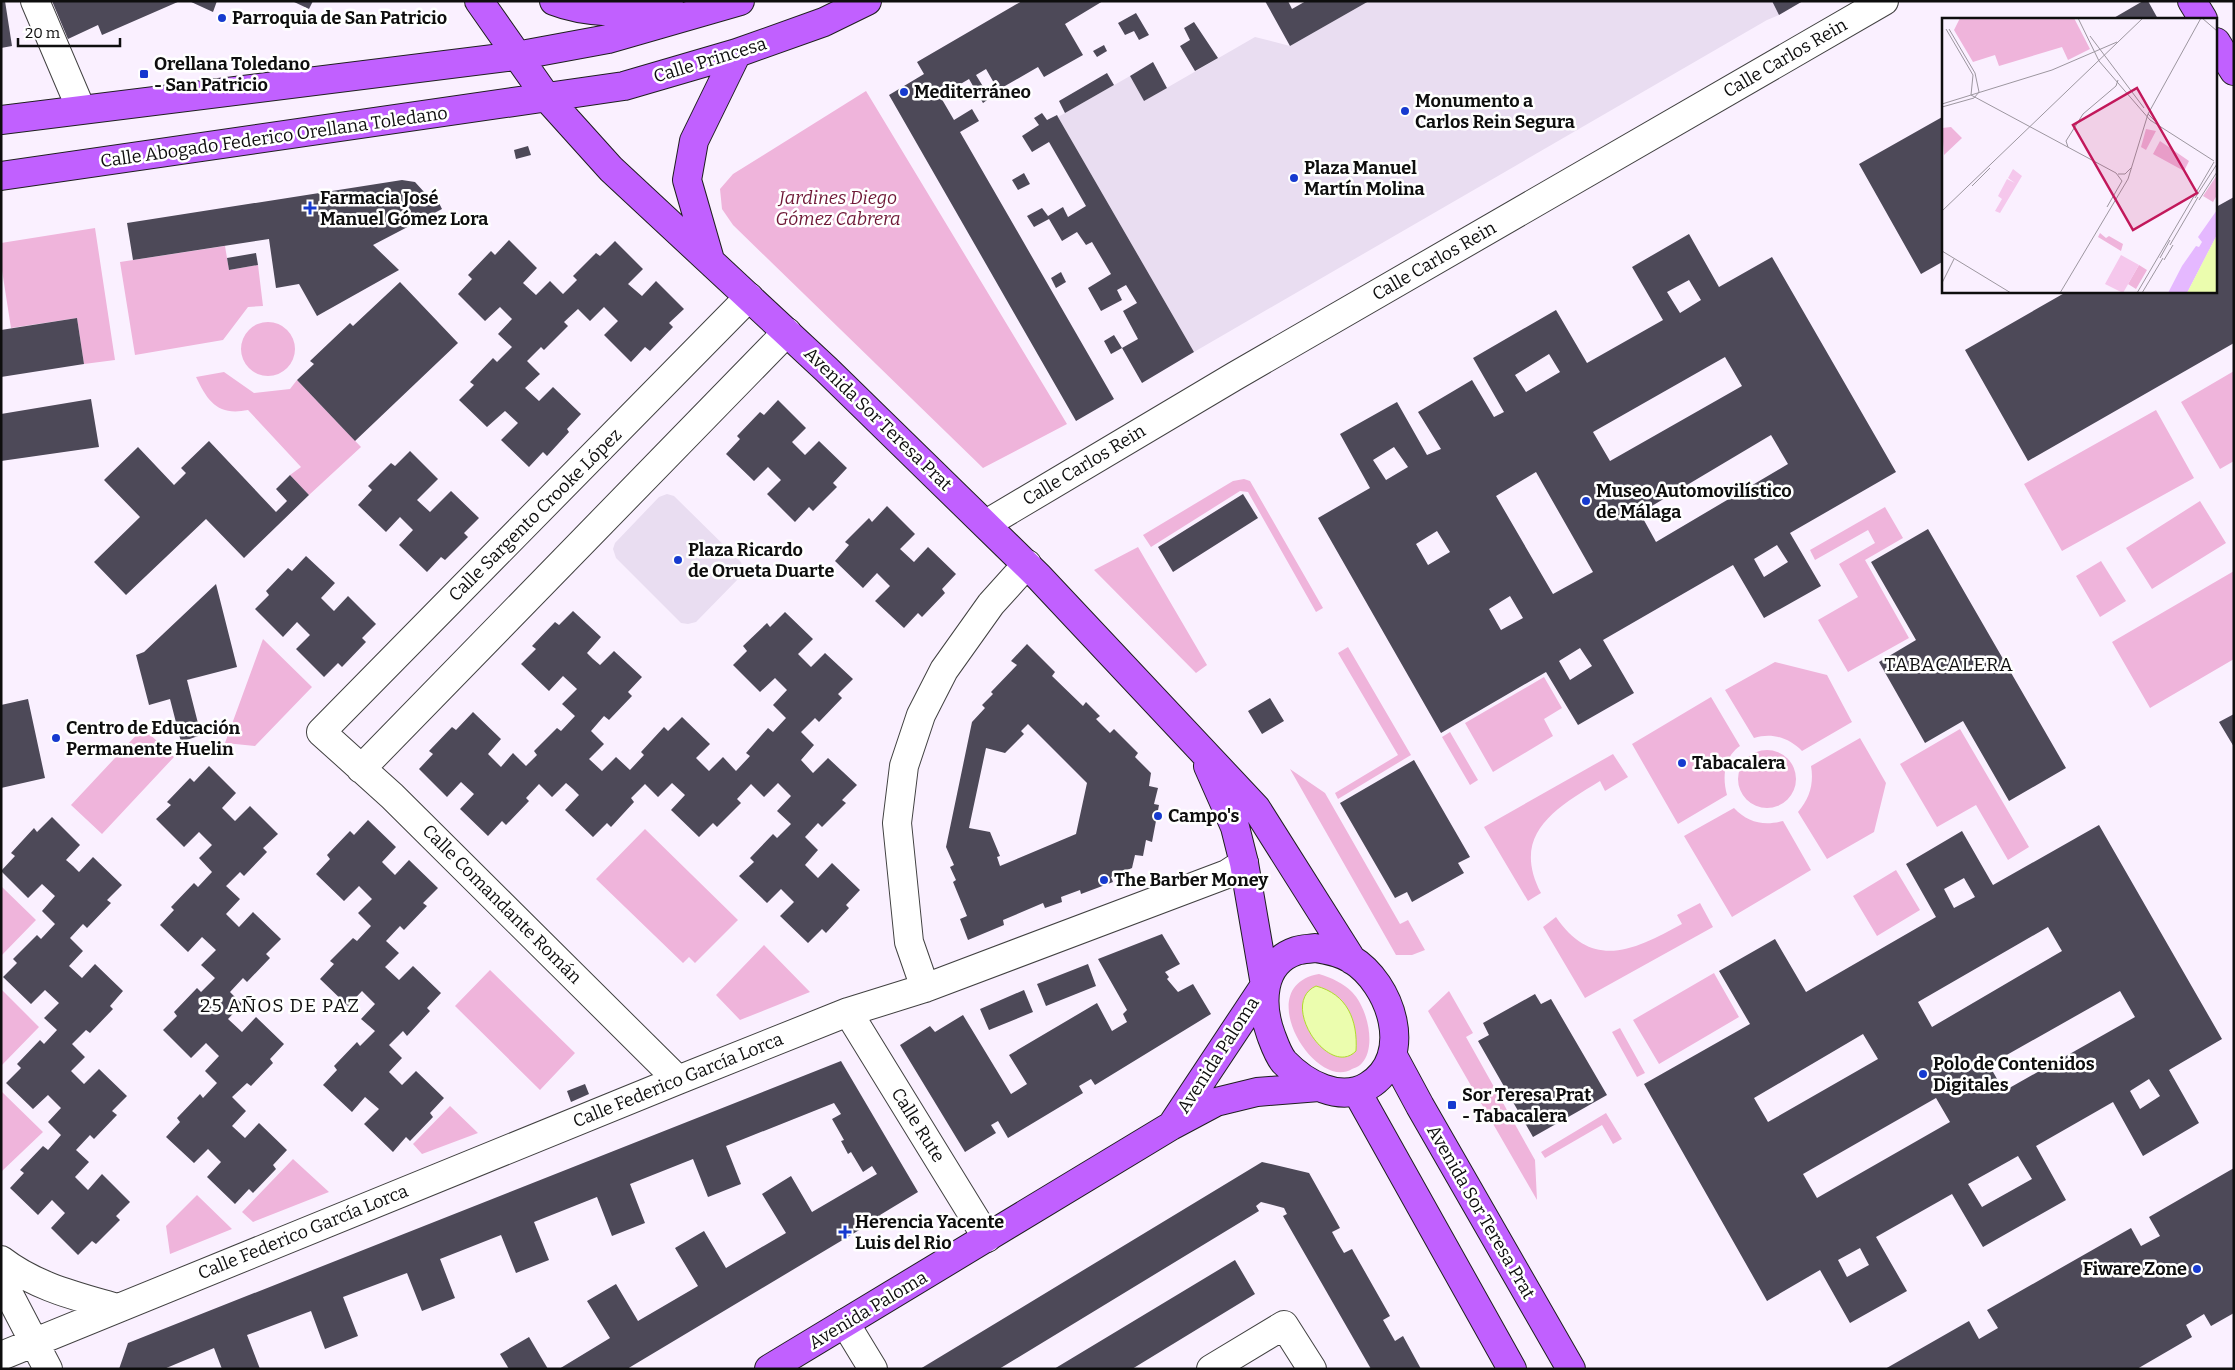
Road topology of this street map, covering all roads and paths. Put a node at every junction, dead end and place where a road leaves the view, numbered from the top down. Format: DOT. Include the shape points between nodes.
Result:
graph roads {
  1 [pos="35,1"];
  2 [pos="479,1"];
  3 [pos="554,1"];
  4 [pos="867,1"];
  5 [pos="1884,1"];
  6 [pos="2192,1"];
  7 [pos="731,4"];
  8 [pos="2202,18"];
  9 [pos="2218,45"];
  10 [pos="737,53"];
  11 [pos="516,56"];
  12 [pos="2234,71"];
  13 [pos="547,98"];
  14 [pos="81,109"];
  15 [pos="1,120"];
  16 [pos="1,176"];
  17 [pos="711,261"];
  18 [pos="749,297"];
  19 [pos="787,332"];
  20 [pos="986,524"];
  21 [pos="1026,564"];
  22 [pos="321,732"];
  23 [pos="1200,749"];
  24 [pos="361,769"];
  25 [pos="1244,863"];
  26 [pos="1352,960"];
  27 [pos="1265,985"];
  28 [pos="925,988"];
  29 [pos="848,1012"];
  30 [pos="1392,1054"];
  31 [pos="678,1080"];
  32 [pos="1319,1087"];
  33 [pos="1357,1092"];
  34 [pos="1171,1126"];
  35 [pos="987,1238"];
  36 [pos="1,1260"];
  37 [pos="1,1279"];
  38 [pos="117,1308"];
  39 [pos="845,1323"];
  40 [pos="33,1343"];
  41 [pos="1,1356"];
  42 [pos="48,1369"];
  43 [pos="769,1369"];
  44 [pos="873,1369"];
  45 [pos="1211,1369"];
  46 [pos="1312,1369"];
  47 [pos="1512,1369"];
  48 [pos="1571,1369"];
  1 -- 14 [label="street"];
  2 -- 11 [label="main road, Avenida Sor Teresa Prat"];
  3 -- 7 [label="main road" via="565,6 626,12"];
  4 -- 10 [label="main road, Calle Princesa" via="824,22"];
  5 -- 20 [label="street, Calle Carlos Rein"];
  6 -- 8 [label="main road"];
  7 -- 11 [label="main road" via="608,39"];
  9 -- 12 [label="main road"];
  10 -- 13 [label="main road, Calle Princesa" via="624,86"];
  10 -- 17 [label="main road" via="694,141 687,180"];
  11 -- 13 [label="main road, Avenida Sor Teresa Prat"];
  11 -- 14 [label="main road"];
  13 -- 16 [label="main road, Calle Abogado Federico Orellana Toledano"];
  13 -- 17 [label="main road, Avenida Sor Teresa Prat" via="611,169"];
  14 -- 15 [label="main road"];
  17 -- 18 [label="main road, Avenida Sor Teresa Prat"];
  18 -- 19 [label="main road, Avenida Sor Teresa Prat"];
  18 -- 22 [label="street, Calle Sargento Crooke López"];
  19 -- 20 [label="main road, Avenida Sor Teresa Prat"];
  19 -- 24 [label="street"];
  20 -- 21 [label="main road, Avenida Sor Teresa Prat"];
  21 -- 23 [label="main road, Avenida Sor Teresa Prat"];
  21 -- 28 [label="street" via="991,604 944,670 921,715 904,766 897,824 909,942"];
  22 -- 24 [label="street, Calle Comandante Román"];
  23 -- 25 [label="main road, Avenida Sor Teresa Prat" via="1235,827"];
  23 -- 26 [label="main road, Avenida Sor Teresa Prat" via="1256,808"];
  24 -- 31 [label="street, Calle Comandante Román"];
  25 -- 27 [label="main road, Avenida Sor Teresa Prat"];
  25 -- 28 [label="street, Calle Federico García Lorca" via="1227,874"];
  26 -- 27 [label="main road" via="1335,951 1315,948 1296,951 1279,961"];
  26 -- 30 [label="main road" via="1374,979 1386,1001 1395,1033"];
  27 -- 32 [label="main road" via="1264,1016 1283,1060"];
  27 -- 34 [label="main road, Avenida Paloma"];
  28 -- 29 [label="street, Calle Federico García Lorca"];
  29 -- 31 [label="street, Calle Federico García Lorca"];
  29 -- 35 [label="street, Calle Rute"];
  30 -- 33 [label="main road" via="1380,1079"];
  30 -- 48 [label="main road, Avenida Sor Teresa Prat"];
  31 -- 38 [label="street, Calle Federico García Lorca"];
  32 -- 33 [label="main road" via="1340,1093"];
  32 -- 34 [label="main road, Avenida Paloma" via="1256,1092 1216,1102"];
  33 -- 47 [label="main road"];
  34 -- 35 [label="main road, Avenida Paloma"];
  35 -- 39 [label="main road, Avenida Paloma"];
  36 -- 38 [label="street" via="50,1289"];
  37 -- 40 [label="street"];
  38 -- 40 [label="street, Calle Federico García Lorca"];
  39 -- 43 [label="main road, Avenida Paloma"];
  39 -- 44 [label="street"];
  40 -- 41 [label="street, Calle Federico García Lorca"];
  40 -- 42 [label="street"];
  45 -- 46 [label="street" via="1284,1325"];
}
